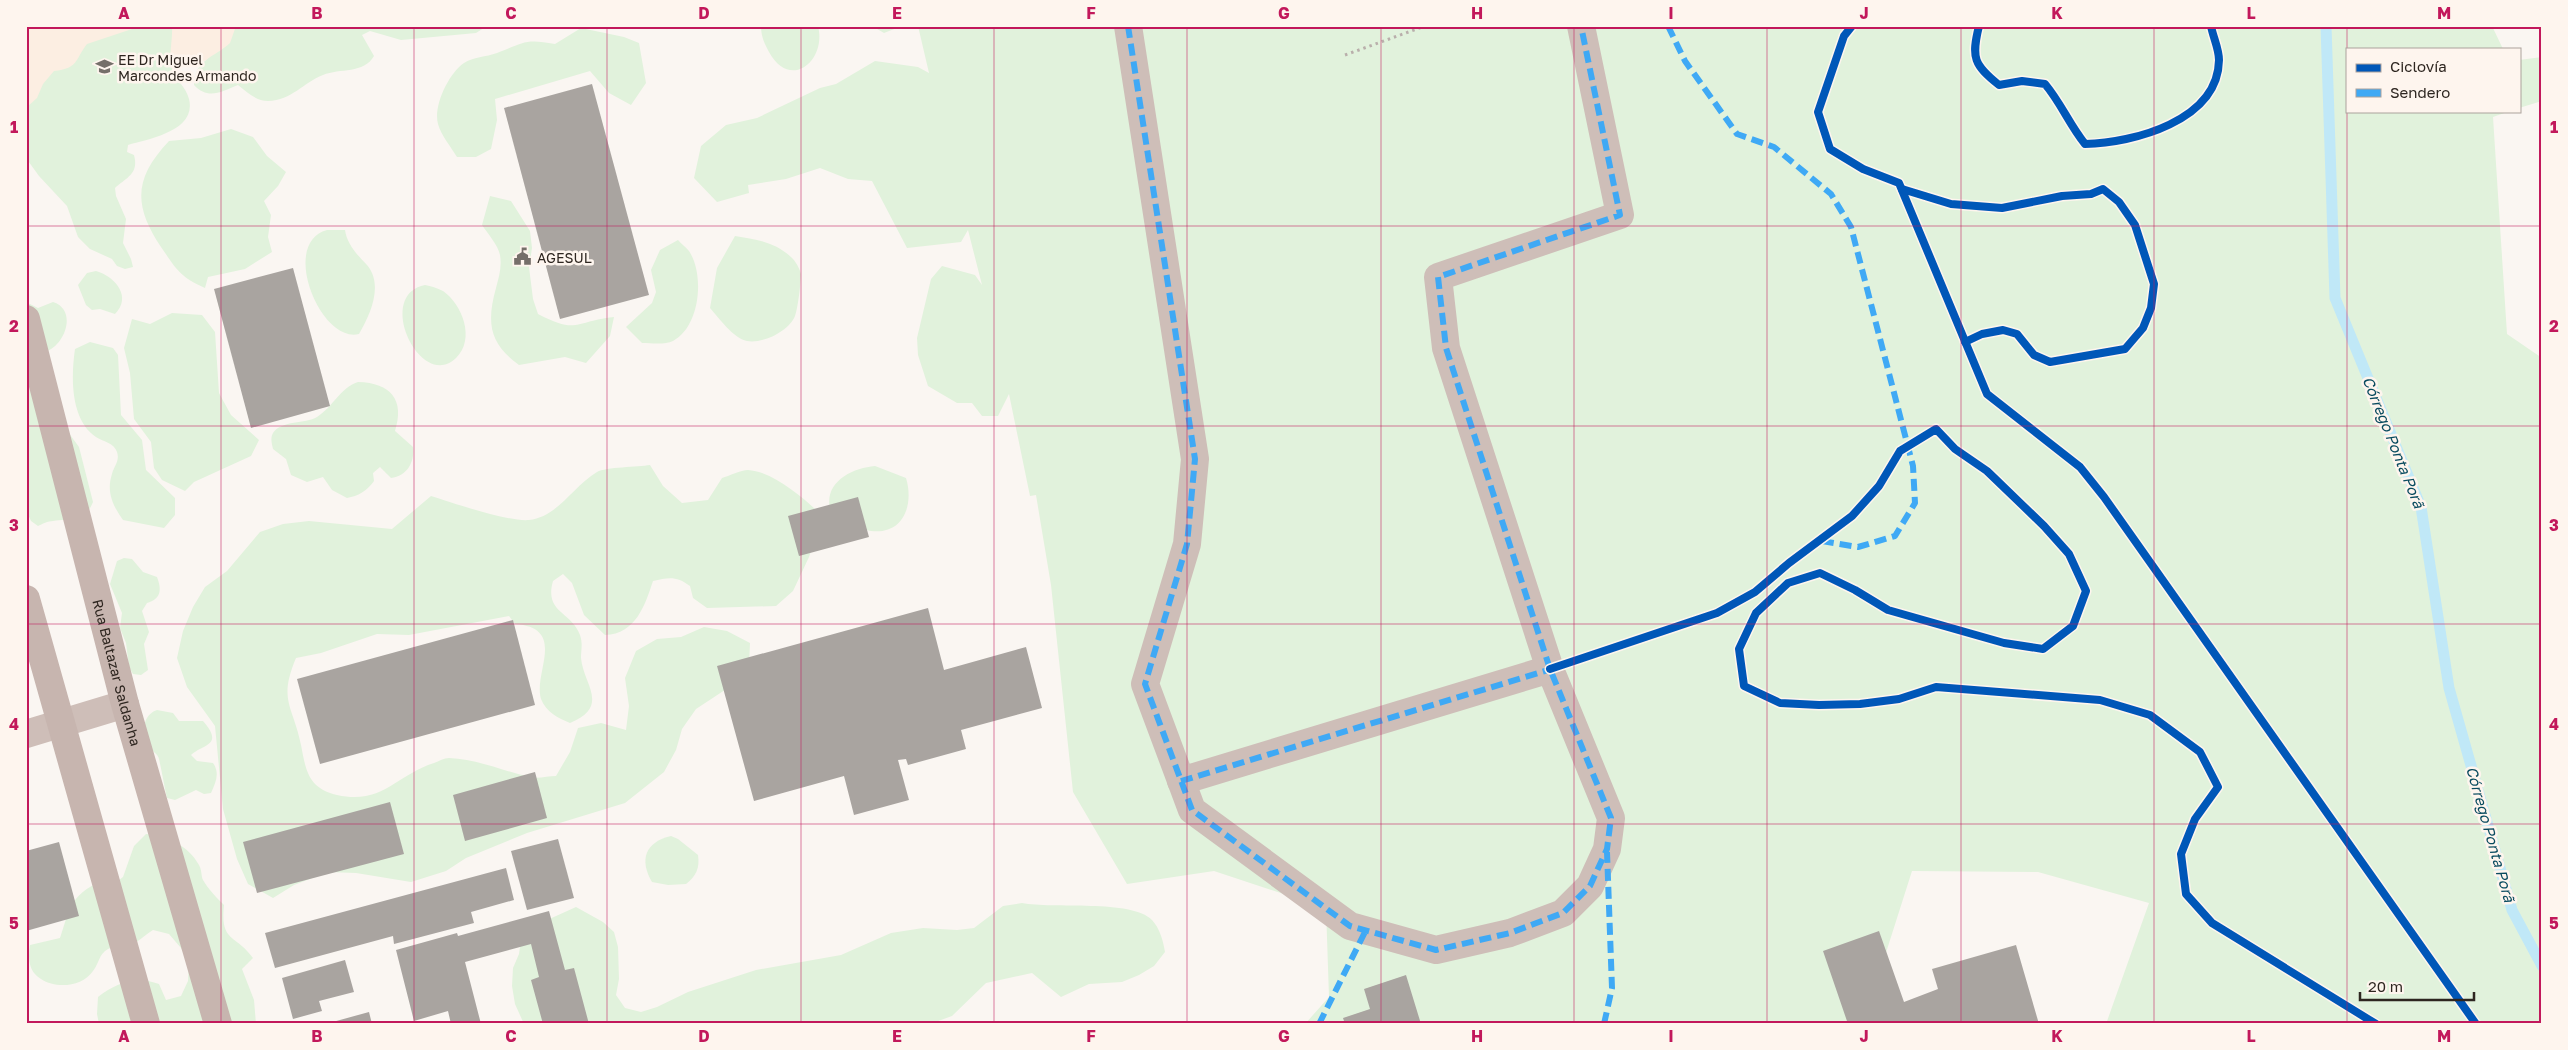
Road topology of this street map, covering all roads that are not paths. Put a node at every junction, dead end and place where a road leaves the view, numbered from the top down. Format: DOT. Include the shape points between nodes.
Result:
graph roads {
  1 [pos="1128,26"];
  2 [pos="1581,26"];
  3 [pos="26,319"];
  4 [pos="26,599"];
  5 [pos="1550,669"];
  6 [pos="125,704"];
  7 [pos="63,724"];
  8 [pos="26,734"];
  9 [pos="1181,781"];
  10 [pos="146,1024"];
  11 [pos="218,1024"];
  1 -- 9 [label="street" via="1195,459 1187,544 1145,684"];
  2 -- 5 [label="street" via="1620,216 1438,277 1446,348"];
  3 -- 6 [label="main road, Rua Baltazar Saldanha"];
  4 -- 7 [label="main road"];
  5 -- 9 [label="street"];
  5 -- 9 [label="street" via="1611,818 1607,849 1590,886 1563,913 1510,933 1436,950 1350,926 1192,810"];
  6 -- 7 [label="street"];
  6 -- 11 [label="main road, Rua Baltazar Saldanha"];
  7 -- 8 [label="street"];
  7 -- 10 [label="main road"];
}
